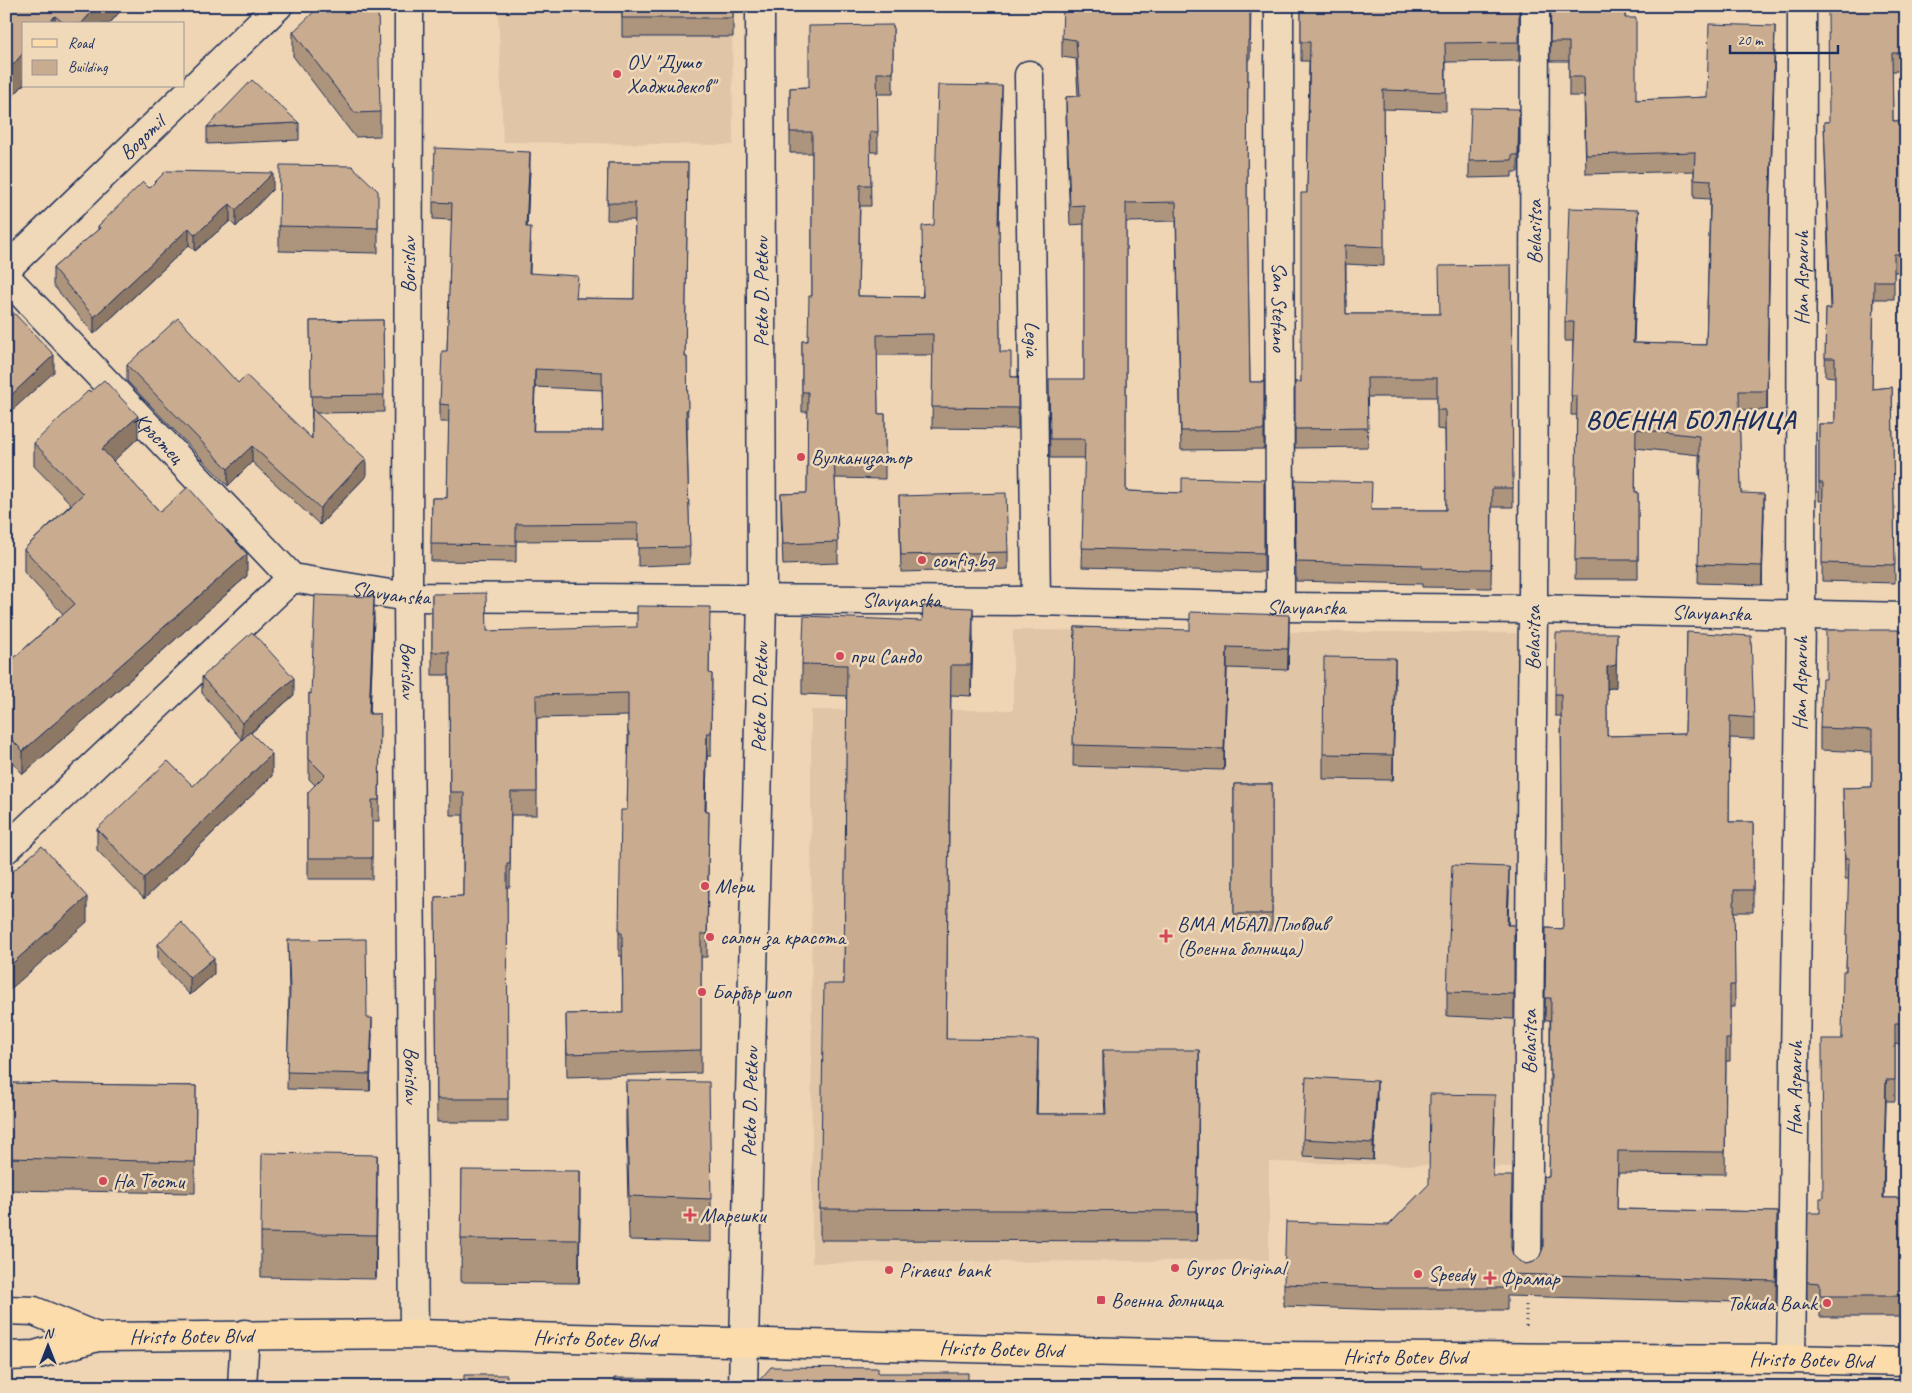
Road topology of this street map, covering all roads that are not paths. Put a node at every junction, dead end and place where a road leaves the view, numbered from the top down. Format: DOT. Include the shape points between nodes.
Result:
graph roads {
  1 [pos="278,6"];
  2 [pos="409,6"];
  3 [pos="760,6"];
  4 [pos="1279,6"];
  5 [pos="1536,6"];
  6 [pos="1802,6"];
  7 [pos="1029,75"];
  8 [pos="6,269"];
  9 [pos="6,278"];
  10 [pos="292,578"];
  11 [pos="408,597"];
  12 [pos="762,599"];
  13 [pos="1036,602"];
  14 [pos="1280,607"];
  15 [pos="1533,609"];
  16 [pos="1801,616"];
  17 [pos="1906,617"];
  18 [pos="6,849"];
  19 [pos="1527,1270"];
  20 [pos="6,1310"];
  21 [pos="245,1334"];
  22 [pos="414,1334"];
  23 [pos="97,1337"];
  24 [pos="743,1341"];
  25 [pos="6,1356"];
  26 [pos="1791,1359"];
  27 [pos="1906,1362"];
  28 [pos="242,1387"];
  29 [pos="743,1387"];
  1 -- 8 [label="street, Bogomil"];
  2 -- 11 [label="street, Borislav"];
  3 -- 12 [label="street, Petko D. Petkov"];
  4 -- 14 [label="street, San Stefano"];
  5 -- 15 [label="street, Belasitsa"];
  6 -- 16 [label="street, Han Asparuh"];
  7 -- 13 [label="street, Legia"];
  9 -- 10 [label="street, Кръстец"];
  10 -- 11 [label="street, Slavyanska"];
  10 -- 18 [label="street"];
  11 -- 12 [label="street, Slavyanska"];
  11 -- 22 [label="street, Borislav"];
  12 -- 13 [label="street, Slavyanska"];
  12 -- 24 [label="street, Petko D. Petkov"];
  13 -- 14 [label="street, Slavyanska"];
  14 -- 15 [label="street, Slavyanska"];
  15 -- 16 [label="street, Slavyanska"];
  15 -- 19 [label="street, Belasitsa"];
  16 -- 17 [label="street, Slavyanska"];
  16 -- 26 [label="street, Han Asparuh"];
  20 -- 23 [label="main road, Hristo Botev Blvd" via="34,1311"];
  21 -- 22 [label="main road, Hristo Botev Blvd"];
  21 -- 23 [label="main road, Hristo Botev Blvd"];
  21 -- 28 [label="street"];
  22 -- 24 [label="main road, Hristo Botev Blvd"];
  23 -- 25 [label="main road, Hristo Botev Blvd" via="35,1355"];
  24 -- 26 [label="main road, Hristo Botev Blvd" via="1278,1356"];
  24 -- 29 [label="street, Petko D. Petkov"];
  26 -- 27 [label="main road, Hristo Botev Blvd"];
}
